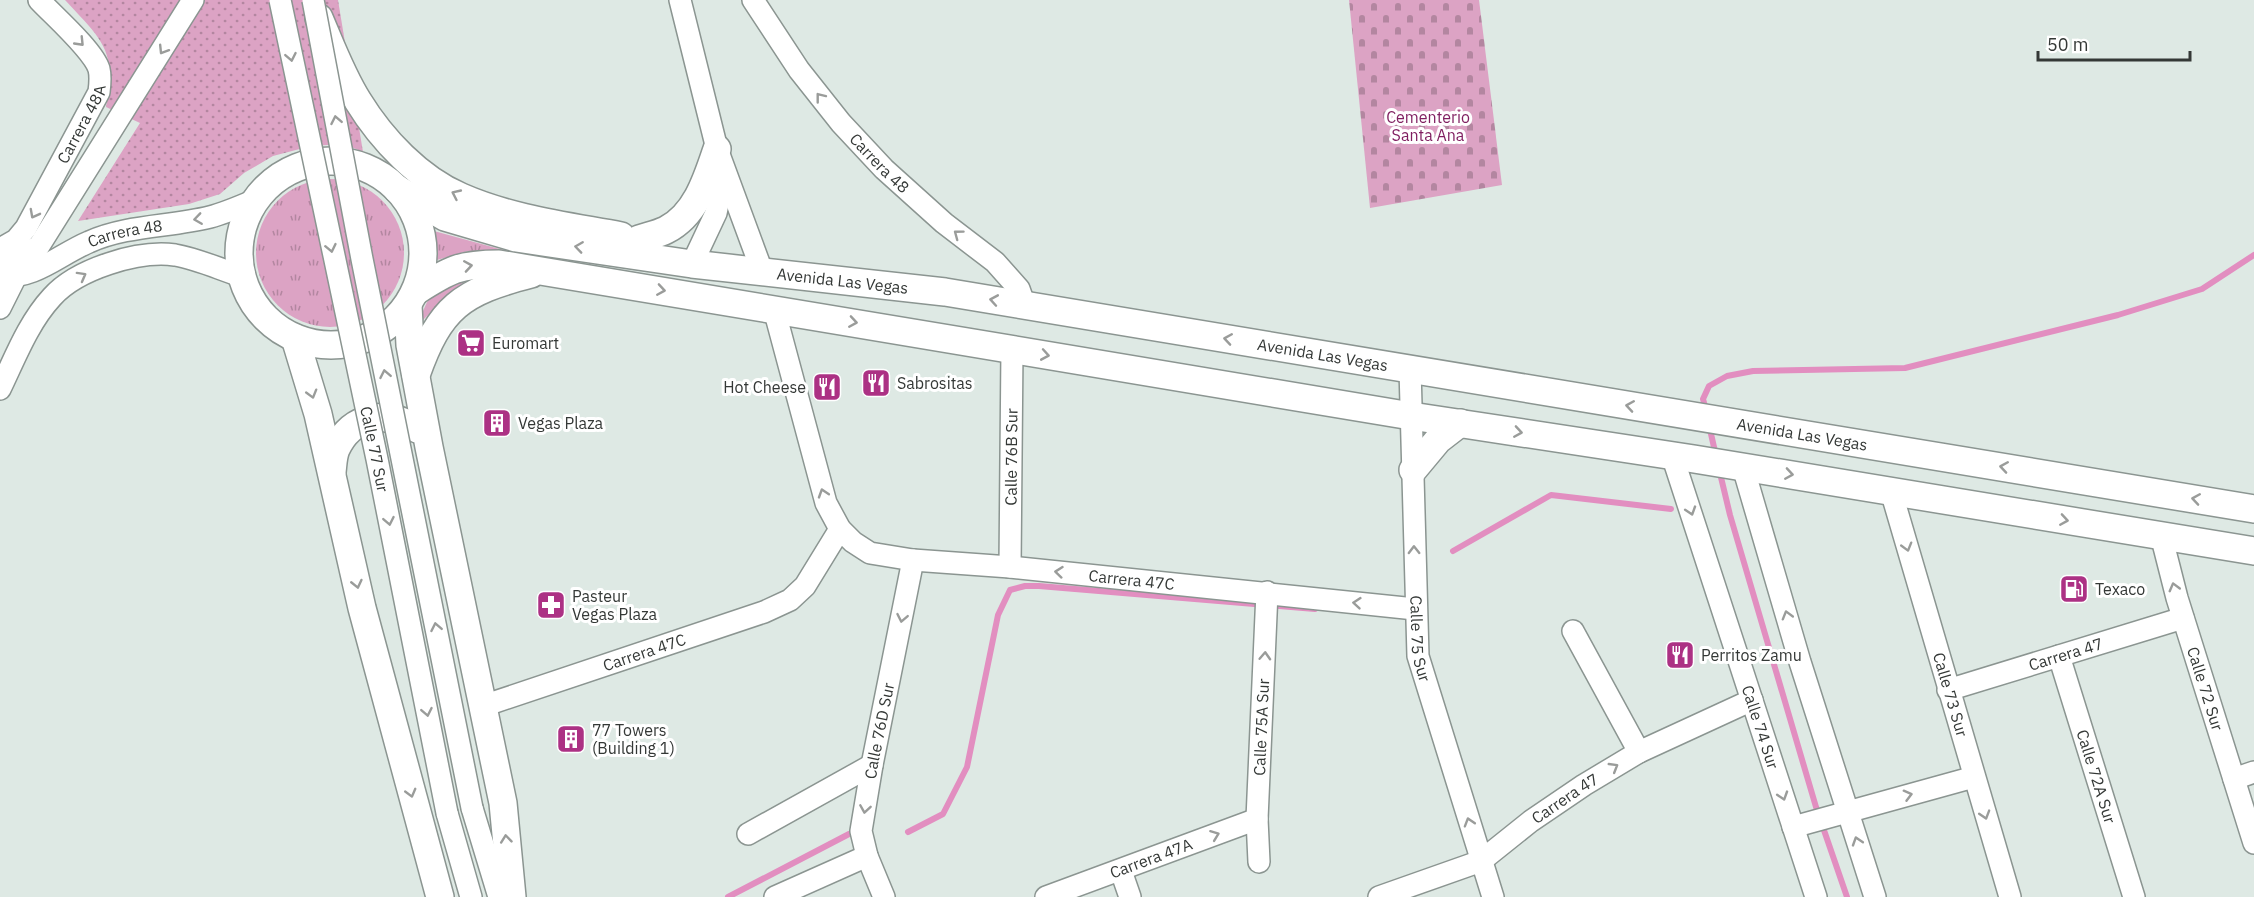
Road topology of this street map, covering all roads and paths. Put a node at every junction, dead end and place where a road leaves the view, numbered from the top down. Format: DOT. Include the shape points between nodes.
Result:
graph roads {
  1 [pos="39,0"];
  2 [pos="193,0"];
  3 [pos="280,0"];
  4 [pos="680,0"];
  5 [pos="753,0"];
  6 [pos="314,4"];
  7 [pos="717,149"];
  8 [pos="397,189"];
  9 [pos="254,201"];
  10 [pos="639,239"];
  11 [pos="0,249"];
  12 [pos="0,259"];
  13 [pos="695,259"];
  14 [pos="545,271"];
  15 [pos="762,272"];
  16 [pos="8,276"];
  17 [pos="241,276"];
  18 [pos="412,298"];
  19 [pos="1025,306"];
  20 [pos="0,308"];
  21 [pos="774,309"];
  22 [pos="295,338"];
  23 [pos="1012,349"];
  24 [pos="1410,369"];
  25 [pos="416,375"];
  26 [pos="0,389"];
  27 [pos="1411,416"];
  28 [pos="1460,423"];
  29 [pos="429,447"];
  30 [pos="1683,457"];
  31 [pos="1737,466"];
  32 [pos="1413,470"];
  33 [pos="331,474"];
  34 [pos="1891,491"];
  35 [pos="2254,509"];
  36 [pos="2161,535"];
  37 [pos="847,536"];
  38 [pos="2254,551"];
  39 [pos="913,560"];
  40 [pos="1010,567"];
  41 [pos="1267,595"];
  42 [pos="1415,609"];
  43 [pos="2183,618"];
  44 [pos="1573,632"];
  45 [pos="2060,656"];
  46 [pos="1948,690"];
  47 [pos="1752,700"];
  48 [pos="483,706"];
  49 [pos="1639,752"];
  50 [pos="872,765"];
  51 [pos="2254,772"];
  52 [pos="1974,777"];
  53 [pos="2234,779"];
  54 [pos="1840,814"];
  55 [pos="1257,819"];
  56 [pos="1798,825"];
  57 [pos="748,834"];
  58 [pos="2254,843"];
  59 [pos="459,856"];
  60 [pos="867,856"];
  61 [pos="1481,861"];
  62 [pos="1259,862"];
  63 [pos="1121,871"];
  64 [pos="439,896"];
  65 [pos="471,897"];
  66 [pos="499,897"];
  67 [pos="512,897"];
  68 [pos="775,897"];
  69 [pos="884,897"];
  70 [pos="1046,897"];
  71 [pos="1130,897"];
  72 [pos="1379,897"];
  73 [pos="1493,897"];
  74 [pos="1816,897"];
  75 [pos="1875,897"];
  76 [pos="2010,897"];
  77 [pos="2134,897"];
  1 -- 11 [label="street, Carrera 48A, one-way" via="90,53 101,78 99,92 26,228 16,240"];
  2 -- 12 [label="street, one-way" via="39,246 19,258"];
  3 -- 59 [label="street, Calle 77 Sur, one-way, bridge"];
  4 -- 7 [label="street"];
  19 -- 5 [label="street, Carrera 48, one-way" via="1019,290 995,262 884,169 841,123 799,70"];
  10 -- 6 [label="main road, one-way, bridge" via="532,218 442,188 417,169 358,102"];
  66 -- 6 [label="street, Calle 77 Sur, one-way, bridge" via="472,808"];
  7 -- 10 [label="main road" via="695,203 666,230"];
  7 -- 13 [label="street" via="720,194 716,213"];
  7 -- 15 [label="street"];
  8 -- 9 [label="main road" via="374,172 347,162 318,162 291,169 267,185"];
  13 -- 8 [label="main road, one-way" via="495,233 445,217"];
  8 -- 18 [label="main road" via="416,216 423,238 423,265"];
  9 -- 16 [label="street, Carrera 48, one-way" via="208,217 107,236 88,242 36,271"];
  9 -- 17 [label="main road" via="241,230"];
  10 -- 13 [label="main road"];
  13 -- 15 [label="main road, Avenida Las Vegas"];
  18 -- 14 [label="main road, one-way" via="456,268 499,264"];
  14 -- 21 [label="main road, one-way"];
  14 -- 25 [label="main road" via="496,283 462,299 438,326"];
  19 -- 15 [label="main road, Avenida Las Vegas, one-way" via="903,286"];
  16 -- 20 [label="street"];
  17 -- 22 [label="main road" via="252,302 271,323"];
  26 -- 17 [label="street, Carrera 48, one-way" via="53,295 91,271 151,254 192,259"];
  18 -- 22 [label="main road" via="391,324 369,338 345,345 319,345"];
  18 -- 25 [label="main road" via="408,327"];
  24 -- 19 [label="main road, Avenida Las Vegas, one-way"];
  21 -- 23 [label="main road, one-way"];
  37 -- 21 [label="street, one-way" via="826,503"];
  22 -- 33 [label="main road, one-way"];
  23 -- 27 [label="main road, one-way"];
  23 -- 40 [label="street, Calle 76B Sur"];
  24 -- 27 [label="street, Calle 75 Sur"];
  35 -- 24 [label="main road, Avenida Las Vegas, one-way"];
  25 -- 29 [label="main road"];
  27 -- 28 [label="main road"];
  27 -- 32 [label="street, Calle 75 Sur"];
  28 -- 30 [label="main road, one-way"];
  28 -- 32 [label="main road" via="1438,440"];
  29 -- 33 [label="main road" via="417,429 402,420 370,419 343,436 335,451"];
  29 -- 48 [label="main road"];
  30 -- 31 [label="main road"];
  30 -- 47 [label="street, Calle 74 Sur, one-way"];
  31 -- 34 [label="main road, one-way"];
  54 -- 31 [label="street, one-way" via="1800,662"];
  42 -- 32 [label="street, Calle 75 Sur, one-way"];
  33 -- 64 [label="main road, one-way" via="362,608"];
  34 -- 36 [label="main road, one-way"];
  34 -- 46 [label="street, Calle 73 Sur, one-way"];
  36 -- 38 [label="main road"];
  43 -- 36 [label="street, Calle 72 Sur, one-way"];
  37 -- 39 [label="street, Carrera 47C" via="870,553"];
  37 -- 48 [label="street, Carrera 47C" via="790,600"];
  39 -- 40 [label="street, Carrera 47C"];
  39 -- 50 [label="street, Calle 76D Sur, one-way"];
  41 -- 40 [label="street, Carrera 47C, one-way"];
  42 -- 41 [label="street, Carrera 47C, one-way"];
  55 -- 41 [label="street, Calle 75A Sur, one-way"];
  61 -- 42 [label="street, Calle 75 Sur, one-way" via="1418,656"];
  43 -- 45 [label="street, Carrera 47"];
  43 -- 53 [label="street, Calle 72 Sur"];
  44 -- 49 [label="street"];
  45 -- 46 [label="street, Carrera 47"];
  45 -- 77 [label="street, Calle 72A Sur"];
  46 -- 52 [label="street, Calle 73 Sur"];
  47 -- 49 [label="street, Carrera 47"];
  47 -- 56 [label="street, Calle 74 Sur, one-way"];
  67 -- 48 [label="main road, one-way" via="503,803"];
  61 -- 49 [label="street, Carrera 47, one-way" via="1531,820"];
  50 -- 57 [label="street"];
  50 -- 60 [label="street, Calle 76D Sur, one-way" via="861,831"];
  51 -- 53 [label="street"];
  54 -- 52 [label="street, one-way"];
  52 -- 76 [label="street, Calle 73 Sur, one-way"];
  53 -- 58 [label="street, Calle 72 Sur"];
  54 -- 56 [label="street"];
  75 -- 54 [label="street, one-way"];
  55 -- 62 [label="street, Calle 75A Sur"];
  63 -- 55 [label="street, Carrera 47A, one-way"];
  56 -- 74 [label="street, Calle 74 Sur"];
  59 -- 64 [label="street"];
  59 -- 65 [label="street, Calle 77 Sur"];
  60 -- 68 [label="street"];
  60 -- 69 [label="street, Calle 76D Sur"];
  61 -- 72 [label="street, Carrera 47"];
  61 -- 73 [label="street, Calle 75 Sur"];
  63 -- 70 [label="street, Carrera 47A"];
  63 -- 71 [label="street"];
}
